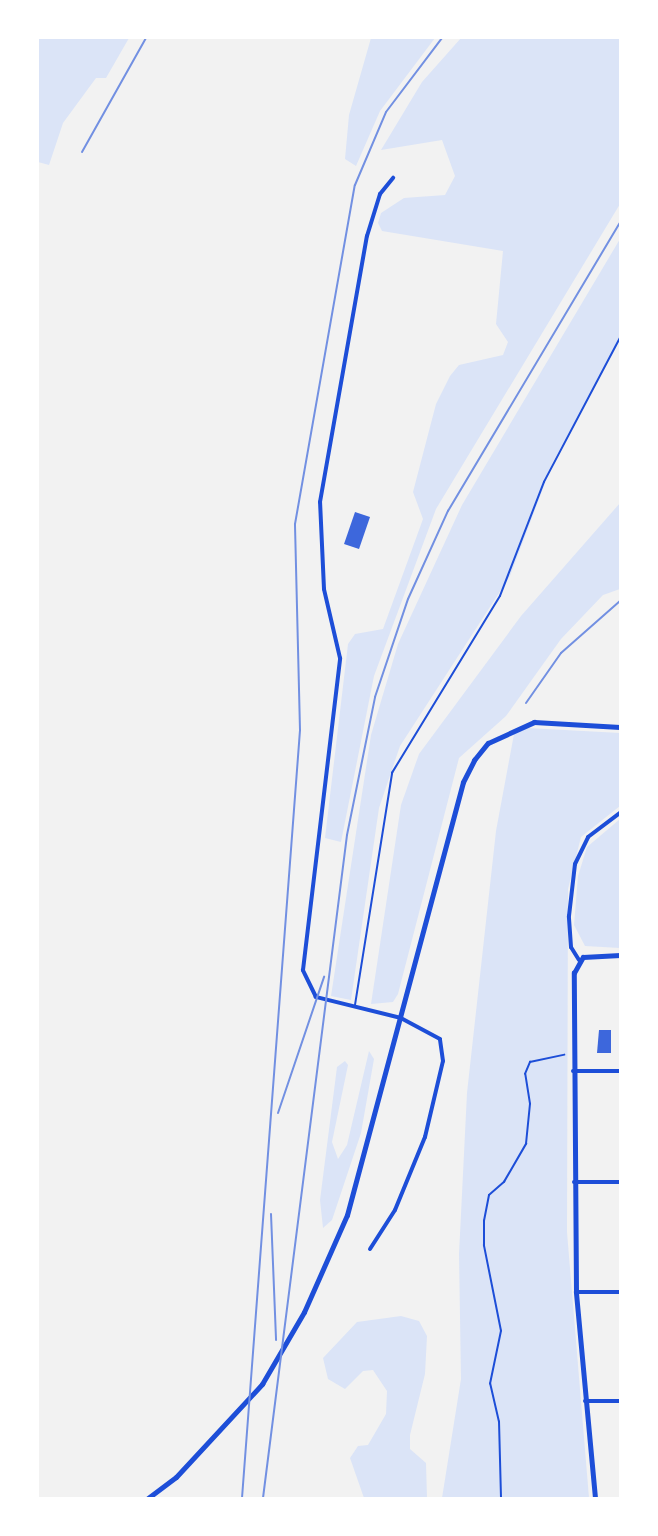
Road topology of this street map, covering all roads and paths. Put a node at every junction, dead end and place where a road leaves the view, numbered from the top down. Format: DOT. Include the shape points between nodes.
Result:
graph roads {
  1 [pos="393,178"];
  2 [pos="621,338"];
  3 [pos="621,727"];
  4 [pos="621,813"];
  5 [pos="621,955"];
  6 [pos="579,960"];
  7 [pos="355,1006"];
  8 [pos="401,1018"];
  9 [pos="564,1054"];
  10 [pos="573,1071"];
  11 [pos="621,1071"];
  12 [pos="573,1182"];
  13 [pos="621,1182"];
  14 [pos="370,1249"];
  15 [pos="576,1292"];
  16 [pos="621,1292"];
  17 [pos="584,1401"];
  18 [pos="621,1401"];
  19 [pos="148,1498"];
  20 [pos="501,1498"];
  21 [pos="596,1498"];
  1 -- 7 [label="street" via="380,194 366,236 320,502 324,589 341,648 303,970 316,997"];
  2 -- 7 [label="lane" via="544,482 500,596 392,773"];
  3 -- 8 [label="main road" via="534,722 488,743 474,760 463,782"];
  4 -- 6 [label="street" via="588,837 575,864 569,901 571,947"];
  5 -- 6 [label="street"];
  6 -- 10 [label="street" via="574,973"];
  7 -- 8 [label="street"];
  8 -- 14 [label="street" via="434,1033 442,1061 414,1169"];
  8 -- 19 [label="main road" via="347,1215 304,1312 262,1384 176,1478"];
  9 -- 20 [label="path" via="536,1058 525,1074 530,1104 526,1144 512,1172 489,1195 484,1221 486,1257 501,1331 490,1384 499,1422"];
  10 -- 11 [label="street"];
  10 -- 12 [label="street"];
  12 -- 13 [label="street"];
  12 -- 15 [label="street"];
  15 -- 16 [label="street"];
  15 -- 17 [label="street"];
  17 -- 18 [label="street"];
  17 -- 21 [label="street"];
}
